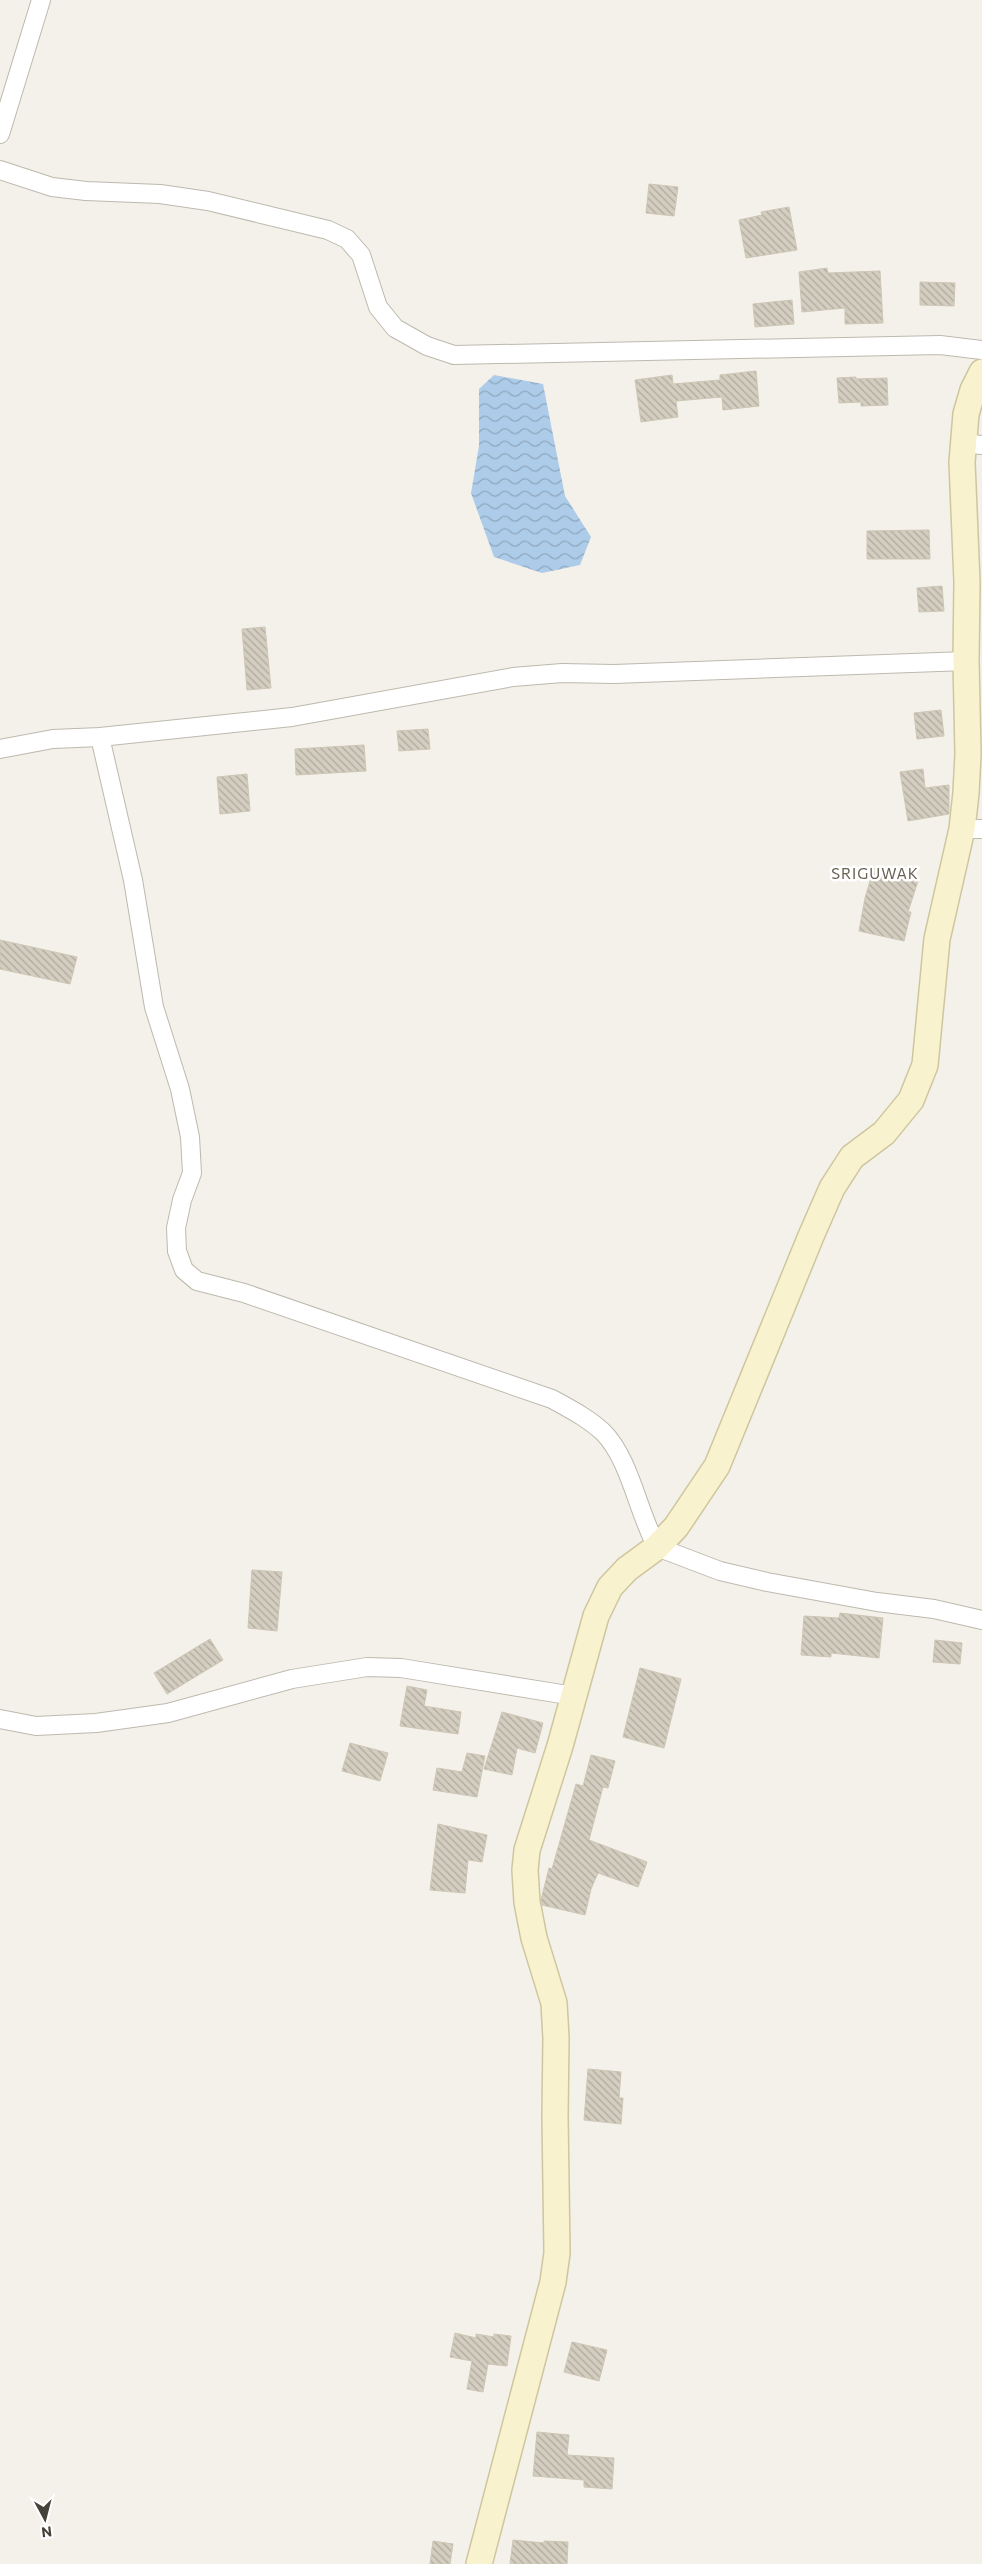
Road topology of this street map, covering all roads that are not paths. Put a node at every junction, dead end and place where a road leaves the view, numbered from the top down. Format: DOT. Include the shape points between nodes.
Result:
graph roads {
  1 [pos="41,0"];
  2 [pos="0,134"];
  3 [pos="0,170"];
  4 [pos="982,350"];
  5 [pos="982,372"];
  6 [pos="973,444"];
  7 [pos="966,661"];
  8 [pos="100,737"];
  9 [pos="0,749"];
  10 [pos="972,829"];
  11 [pos="657,1547"];
  12 [pos="982,1620"];
  13 [pos="574,1696"];
  14 [pos="0,1719"];
  15 [pos="479,2564"];
  1 -- 2 [label="street"];
  3 -- 4 [label="street" via="52,187 160,194 208,201 328,230 347,239 361,254 378,307 395,328 427,346 454,355 940,345"];
  5 -- 6 [label="street" via="966,414"];
  6 -- 7 [label="street"];
  7 -- 8 [label="street" via="513,677 292,717"];
  7 -- 10 [label="street"];
  8 -- 9 [label="street" via="53,739"];
  8 -- 11 [label="street" via="133,880 154,1007 180,1089 190,1137 192,1173 176,1228 177,1251 184,1270 197,1281 244,1293 552,1399 584,1417 604,1433 621,1459 646,1528"];
  10 -- 11 [label="street" via="937,939 925,1065 911,1100 884,1133 852,1157 832,1188 717,1466 676,1527"];
  11 -- 12 [label="street" via="720,1571 767,1582"];
  11 -- 13 [label="street" via="627,1569 610,1587 596,1616"];
  13 -- 14 [label="street" via="400,1668 367,1667 292,1679 168,1713 96,1723 36,1726"];
  13 -- 15 [label="street" via="536,1817 525,1870 532,1929 554,2004 557,2253 553,2282"];
}
